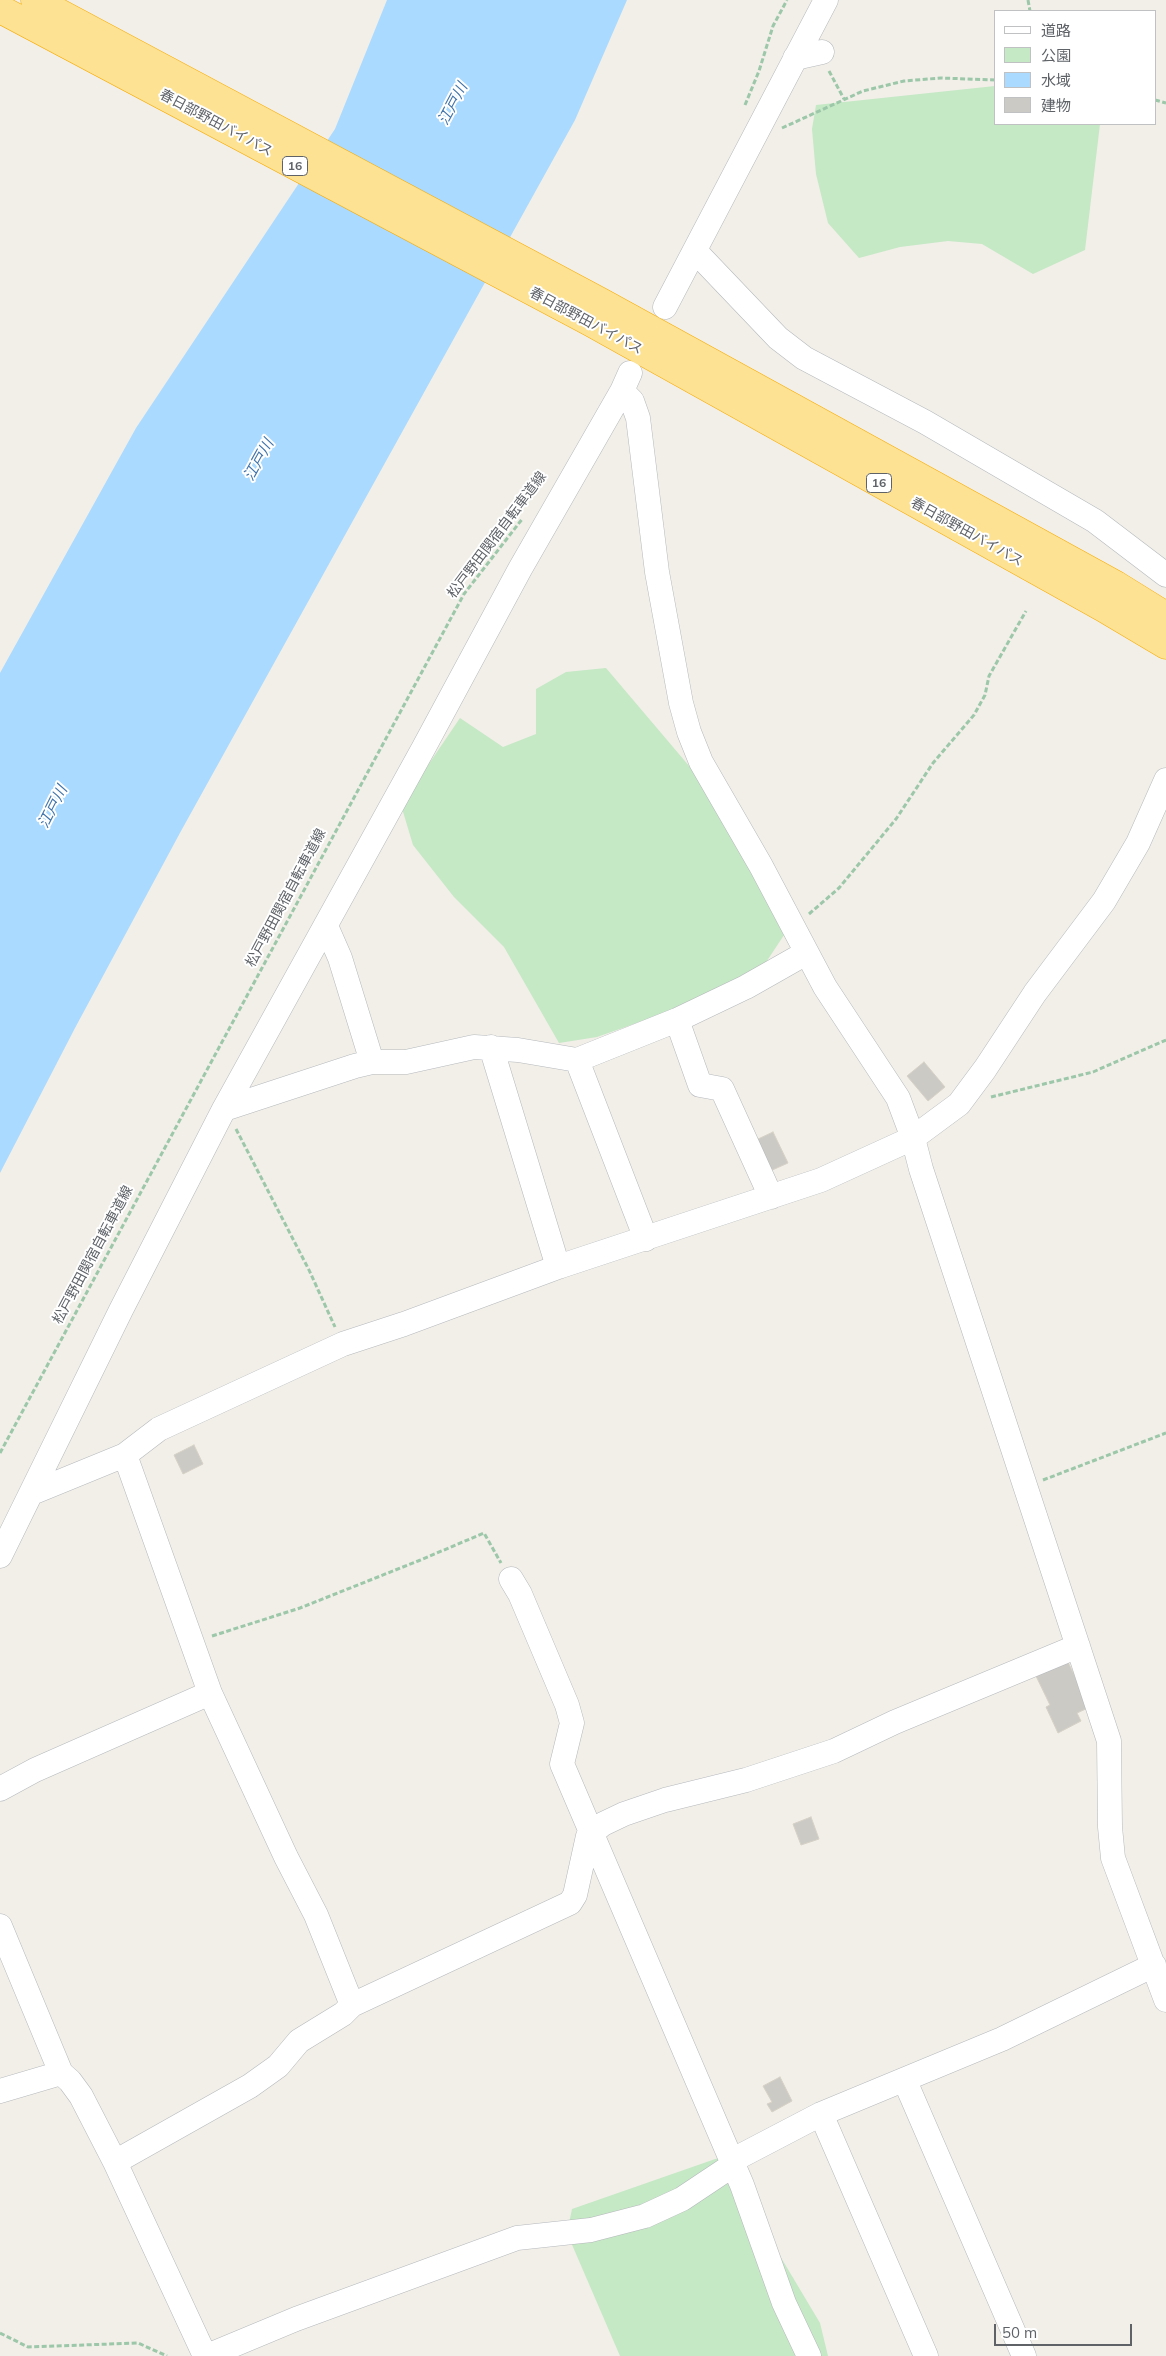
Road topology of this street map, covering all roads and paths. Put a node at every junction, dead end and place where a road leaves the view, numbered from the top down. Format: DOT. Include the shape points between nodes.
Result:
graph roads {
  1 [pos="35,0"];
  2 [pos="826,0"];
  3 [pos="0,9"];
  4 [pos="820,53"];
  5 [pos="795,58"];
  6 [pos="994,80"];
  7 [pos="844,99"];
  8 [pos="751,143"];
  9 [pos="696,252"];
  10 [pos="666,307"];
  11 [pos="595,312"];
  12 [pos="530,510"];
  13 [pos="1166,575"];
  14 [pos="1026,611"];
  15 [pos="1166,616"];
  16 [pos="1166,645"];
  17 [pos="1166,780"];
  18 [pos="326,926"];
  19 [pos="792,926"];
  20 [pos="806,953"];
  21 [pos="677,1020"];
  22 [pos="1166,1040"];
  23 [pos="491,1047"];
  24 [pos="577,1060"];
  25 [pos="372,1062"];
  26 [pos="959,1104"];
  27 [pos="225,1108"];
  28 [pos="913,1138"];
  29 [pos="771,1197"];
  30 [pos="646,1238"];
  31 [pos="558,1267"];
  32 [pos="343,1344"];
  33 [pos="1166,1433"];
  34 [pos="0,1453"];
  35 [pos="125,1455"];
  36 [pos="1026,1486"];
  37 [pos="32,1493"];
  38 [pos="0,1556"];
  39 [pos="511,1579"];
  40 [pos="194,1643"];
  41 [pos="1078,1646"];
  42 [pos="210,1693"];
  43 [pos="0,1789"];
  44 [pos="592,1831"];
  45 [pos="0,1926"];
  46 [pos="1154,1965"];
  47 [pos="1166,2000"];
  48 [pos="352,2005"];
  49 [pos="60,2073"];
  50 [pos="905,2081"];
  51 [pos="0,2091"];
  52 [pos="821,2114"];
  53 [pos="115,2162"];
  54 [pos="732,2163"];
  55 [pos="0,2333"];
  56 [pos="167,2356"];
  57 [pos="206,2356"];
  58 [pos="808,2356"];
  59 [pos="926,2356"];
  60 [pos="1024,2356"];
  1 -- 11 [label="highway, 春日部野田バイパス / 16"];
  2 -- 5 [label="street"];
  3 -- 11 [label="highway, 春日部野田バイパス / 16"];
  4 -- 5 [label="street"];
  4 -- 7 [label="path"];
  5 -- 8 [label="street"];
  6 -- 7 [label="path" via="941,78 904,81 862,90"];
  7 -- 8 [label="path"];
  8 -- 9 [label="street"];
  9 -- 10 [label="street"];
  9 -- 13 [label="street" via="778,338 804,358 925,422 1095,520"];
  11 -- 15 [label="highway, 春日部野田バイパス / 16" via="1107,580"];
  11 -- 16 [label="highway, 春日部野田バイパス / 16"];
  12 -- 34 [label="path, 松戸野田関宿自転車道線" via="464,594"];
  14 -- 19 [label="path" via="989,676 985,695 974,715 933,763 896,819 839,888 821,906"];
  17 -- 26 [label="street" via="1138,843 1104,901 1035,993 1008,1037"];
  18 -- 19 [label="street" via="520,569 626,382 638,418 657,572 689,732 701,762"];
  18 -- 25 [label="street" via="340,958"];
  18 -- 27 [label="street"];
  19 -- 20 [label="street"];
  20 -- 21 [label="street" via="746,987"];
  20 -- 28 [label="street" via="849,1026 898,1098"];
  21 -- 24 [label="street"];
  21 -- 29 [label="street" via="700,1085 722,1089"];
  22 -- 26 [label="path" via="1093,1072"];
  23 -- 24 [label="street"];
  23 -- 25 [label="street" via="474,1047 406,1062"];
  23 -- 31 [label="street"];
  24 -- 30 [label="street"];
  25 -- 27 [label="street"];
  26 -- 28 [label="street"];
  27 -- 32 [label="path" via="309,1270"];
  27 -- 37 [label="street"];
  28 -- 29 [label="street" via="821,1180"];
  28 -- 36 [label="street" via="920,1169"];
  29 -- 30 [label="street"];
  30 -- 31 [label="street"];
  31 -- 32 [label="street"];
  32 -- 35 [label="street" via="159,1429"];
  33 -- 36 [label="path"];
  35 -- 37 [label="street"];
  35 -- 40 [label="street"];
  36 -- 41 [label="street"];
  37 -- 38 [label="street"];
  39 -- 40 [label="path" via="484,1533 300,1608"];
  39 -- 44 [label="street" via="568,1705 572,1723 562,1764"];
  40 -- 42 [label="street"];
  41 -- 44 [label="street" via="895,1722 834,1751 746,1780 665,1800 624,1814"];
  41 -- 46 [label="street" via="1109,1741 1113,1858"];
  42 -- 43 [label="street" via="35,1770"];
  42 -- 48 [label="street" via="316,1915"];
  44 -- 48 [label="street" via="570,1903"];
  44 -- 54 [label="street"];
  45 -- 49 [label="street"];
  46 -- 47 [label="street"];
  46 -- 50 [label="street" via="1002,2039"];
  48 -- 53 [label="street" via="299,2041 278,2066 250,2086"];
  49 -- 51 [label="street"];
  49 -- 53 [label="street" via="81,2096"];
  50 -- 52 [label="street"];
  50 -- 60 [label="street"];
  52 -- 54 [label="street"];
  52 -- 59 [label="street"];
  53 -- 57 [label="street"];
  54 -- 57 [label="street" via="682,2199 645,2216 591,2230 517,2238 296,2319"];
  54 -- 58 [label="street" via="784,2304"];
  55 -- 56 [label="path" via="28,2347 138,2343"];
}
